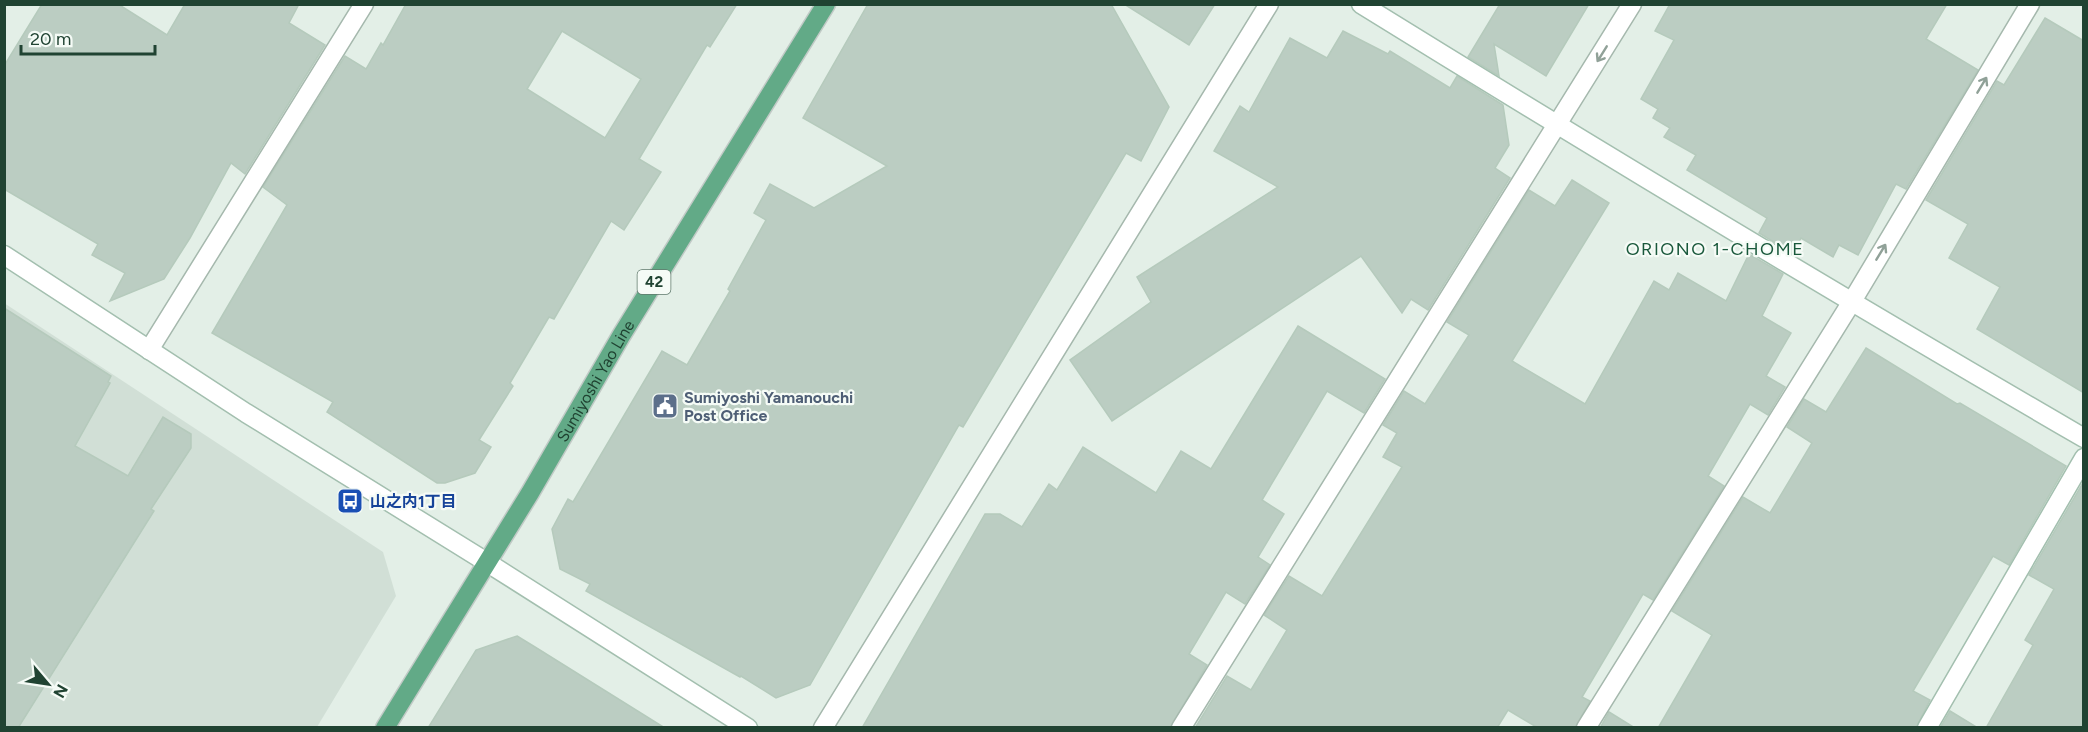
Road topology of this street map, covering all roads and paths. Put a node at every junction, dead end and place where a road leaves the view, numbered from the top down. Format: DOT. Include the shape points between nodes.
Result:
graph roads {
  1 [pos="364,4"];
  2 [pos="826,4"];
  3 [pos="1269,4"];
  4 [pos="1361,4"];
  5 [pos="1632,4"];
  6 [pos="2031,4"];
  7 [pos="1558,126"];
  8 [pos="4,255"];
  9 [pos="1851,303"];
  10 [pos="149,350"];
  11 [pos="2084,438"];
  12 [pos="2084,458"];
  13 [pos="488,563"];
  14 [pos="385,728"];
  15 [pos="748,728"];
  16 [pos="823,728"];
  17 [pos="1181,728"];
  18 [pos="1586,728"];
  19 [pos="1927,728"];
  1 -- 10 [label="street"];
  2 -- 13 [label="main road, Sumiyoshi Yao Line / 42" via="621,336"];
  3 -- 16 [label="street"];
  4 -- 7 [label="street"];
  5 -- 7 [label="street, one-way"];
  9 -- 6 [label="street, one-way"];
  7 -- 9 [label="street"];
  7 -- 17 [label="street"];
  8 -- 10 [label="street"];
  9 -- 11 [label="street"];
  9 -- 18 [label="street"];
  10 -- 13 [label="street"];
  12 -- 19 [label="street"];
  13 -- 14 [label="main road, Sumiyoshi Yao Line / 42"];
  13 -- 15 [label="street"];
}
